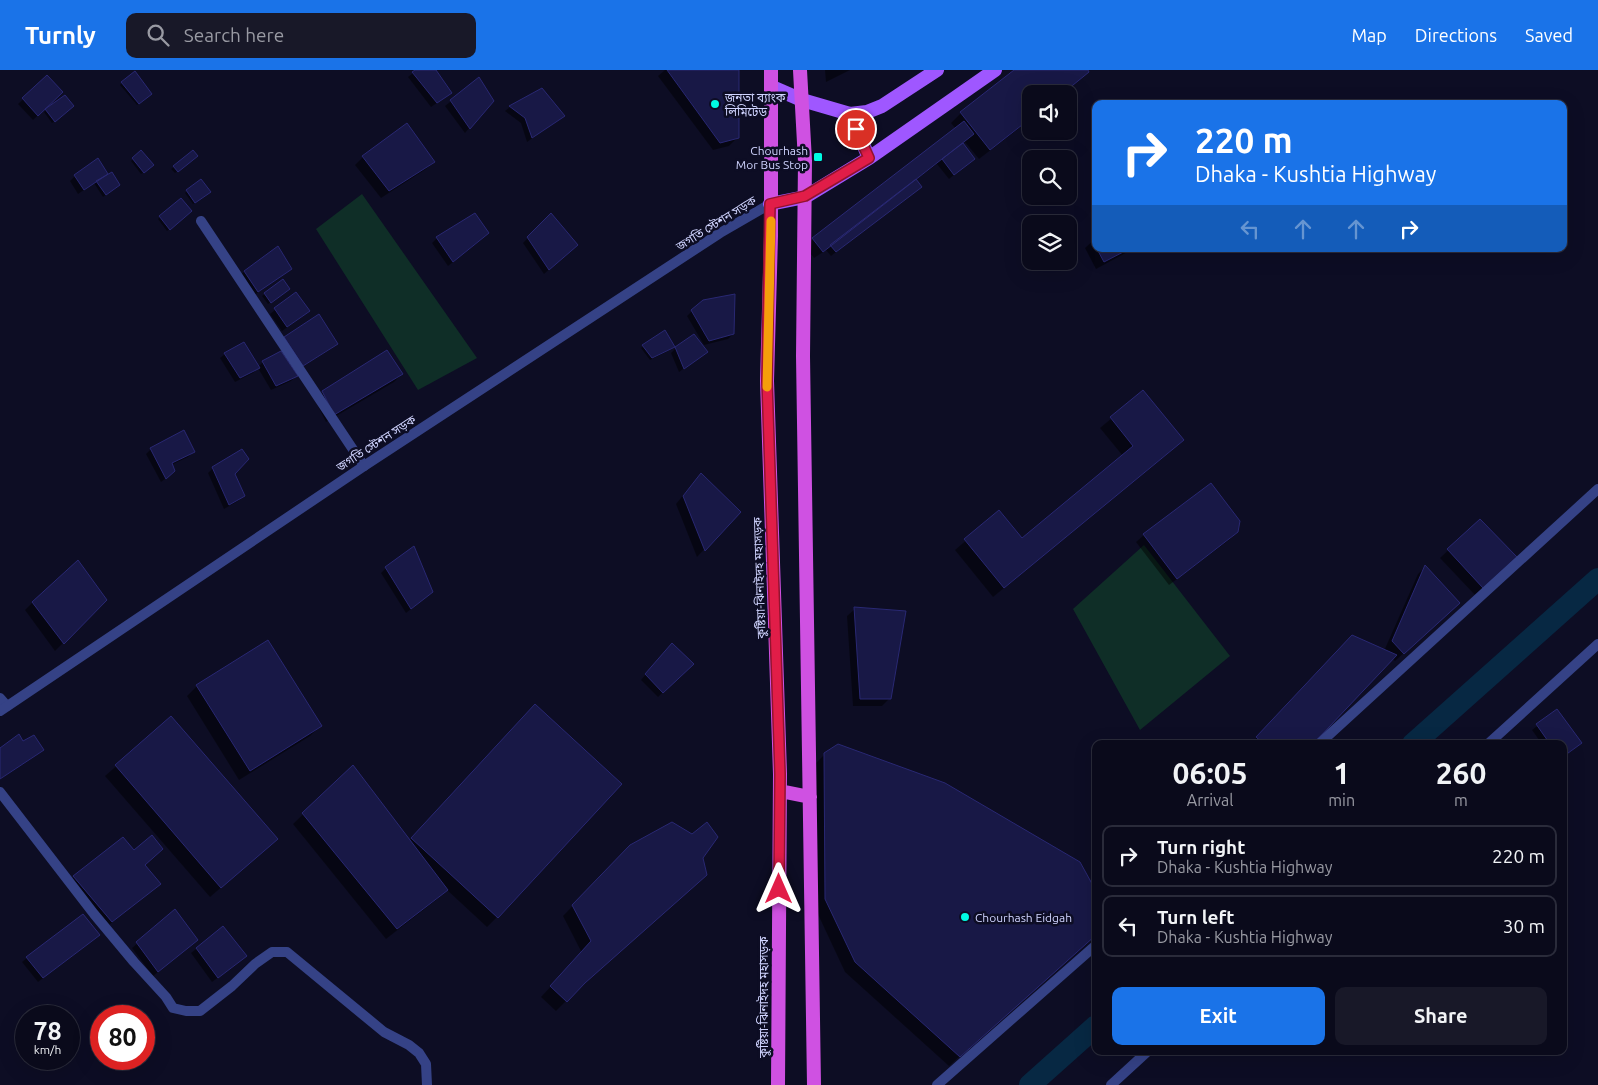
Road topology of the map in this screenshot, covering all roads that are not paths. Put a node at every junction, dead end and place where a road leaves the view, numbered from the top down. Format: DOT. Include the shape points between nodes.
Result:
graph roads {
  1 [pos="772,70"];
  2 [pos="800,70"];
  3 [pos="938,70"];
  4 [pos="995,70"];
  5 [pos="772,87"];
  6 [pos="802,100"];
  7 [pos="850,114"];
  8 [pos="869,158"];
  9 [pos="805,196"];
  10 [pos="770,204"];
  11 [pos="201,220"];
  12 [pos="364,466"];
  13 [pos="1598,489"];
  14 [pos="1598,644"];
  15 [pos="2,705"];
  16 [pos="1323,740"];
  17 [pos="1492,740"];
  18 [pos="780,791"];
  19 [pos="0,792"];
  20 [pos="810,796"];
  21 [pos="1092,949"];
  22 [pos="1144,1055"];
  23 [pos="427,1085"];
  24 [pos="778,1085"];
  25 [pos="814,1085"];
  26 [pos="937,1085"];
  27 [pos="1111,1085"];
  1 -- 5 [label="highway, কুষ্টিয়া-ঝিনাইদহ মহাসড়ক"];
  2 -- 6 [label="highway"];
  3 -- 7 [label="main road" via="882,106"];
  4 -- 8 [label="main road"];
  5 -- 6 [label="main road"];
  5 -- 10 [label="highway, কুষ্টিয়া-ঝিনাইদহ মহাসড়ক"];
  6 -- 7 [label="main road"];
  6 -- 9 [label="highway"];
  7 -- 8 [label="main road"];
  8 -- 9 [label="main road"];
  9 -- 10 [label="main road"];
  9 -- 20 [label="highway" via="803,356"];
  10 -- 12 [label="street, জগতি স্টেশন সড়ক" via="720,233"];
  10 -- 18 [label="highway, কুষ্টিয়া-ঝিনাইদহ মহাসড়ক" via="767,381"];
  11 -- 12 [label="street"];
  12 -- 15 [label="street, জগতি স্টেশন সড়ক"];
  13 -- 16 [label="street"];
  14 -- 17 [label="street"];
  18 -- 20 [label="highway"];
  18 -- 24 [label="highway, কুষ্টিয়া-ঝিনাইদহ মহাসড়ক"];
  19 -- 23 [label="street" via="94,914 173,1008 200,1010 272,952 287,952 384,1032 419,1053 426,1064"];
  20 -- 25 [label="highway"];
  21 -- 26 [label="street"];
  22 -- 27 [label="street"];
}
